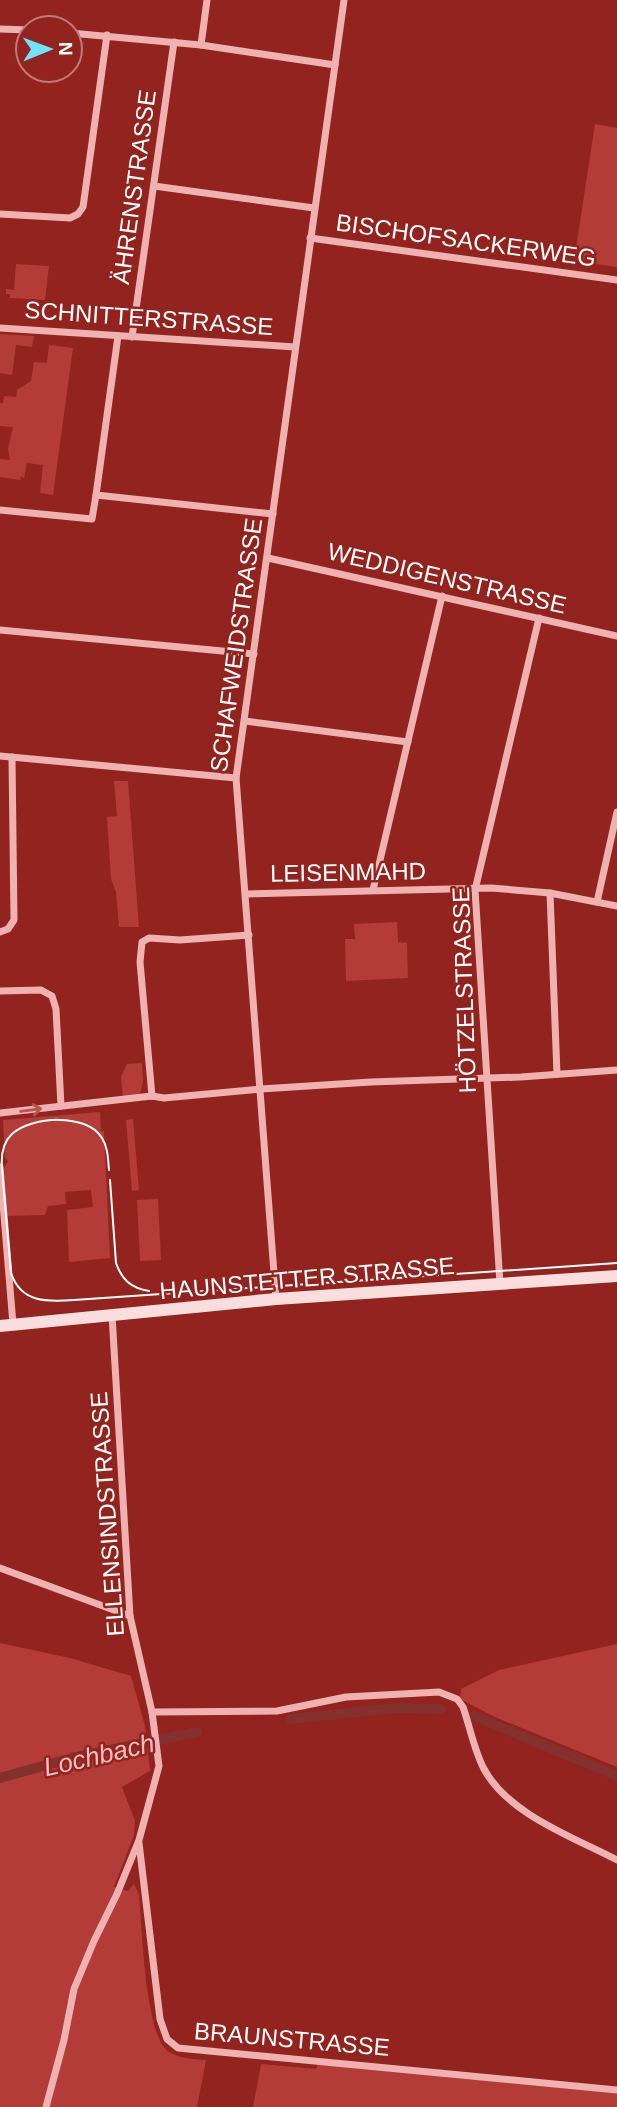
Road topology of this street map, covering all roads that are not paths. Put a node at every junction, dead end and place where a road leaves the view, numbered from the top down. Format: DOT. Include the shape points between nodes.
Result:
graph roads {
  1 [pos="208,0"];
  2 [pos="344,0"];
  3 [pos="84,34"];
  4 [pos="107,35"];
  5 [pos="174,42"];
  6 [pos="201,45"];
  7 [pos="335,65"];
  8 [pos="154,186"];
  9 [pos="314,208"];
  10 [pos="0,214"];
  11 [pos="310,238"];
  12 [pos="617,280"];
  13 [pos="0,328"];
  14 [pos="118,336"];
  15 [pos="132,337"];
  16 [pos="295,347"];
  17 [pos="96,495"];
  18 [pos="0,510"];
  19 [pos="273,514"];
  20 [pos="268,558"];
  21 [pos="442,596"];
  22 [pos="539,618"];
  23 [pos="0,629"];
  24 [pos="617,636"];
  25 [pos="254,654"];
  26 [pos="245,721"];
  27 [pos="408,742"];
  28 [pos="0,755"];
  29 [pos="12,757"];
  30 [pos="236,778"];
  31 [pos="617,812"];
  32 [pos="373,890"];
  33 [pos="475,890"];
  34 [pos="550,893"];
  35 [pos="246,894"];
  36 [pos="597,902"];
  37 [pos="617,906"];
  38 [pos="4,930"];
  39 [pos="249,935"];
  40 [pos="0,991"];
  41 [pos="617,1070"];
  42 [pos="557,1074"];
  43 [pos="486,1077"];
  44 [pos="261,1088"];
  45 [pos="152,1097"];
  46 [pos="61,1106"];
  47 [pos="0,1113"];
  48 [pos="0,1167"];
  49 [pos="617,1276"];
  50 [pos="500,1284"];
  51 [pos="276,1299"];
  52 [pos="112,1315"];
  53 [pos="6,1325"];
  54 [pos="0,1568"];
  55 [pos="130,1616"];
  56 [pos="152,1712"];
  57 [pos="139,1840"];
  58 [pos="617,1860"];
  59 [pos="617,2090"];
  60 [pos="46,2107"];
  1 -- 6 [label="street"];
  2 -- 7 [label="street, SCHAFWEIDSTRASSE"];
  3 -- 4 [label="street"];
  4 -- 5 [label="street"];
  4 -- 10 [label="street" via="83,207 70,218"];
  5 -- 6 [label="street"];
  5 -- 8 [label="street, ÄHRENSTRASSE"];
  6 -- 7 [label="street"];
  7 -- 9 [label="street, SCHAFWEIDSTRASSE"];
  8 -- 9 [label="street"];
  8 -- 15 [label="street, ÄHRENSTRASSE"];
  9 -- 11 [label="street, SCHAFWEIDSTRASSE"];
  11 -- 12 [label="street, BISCHOFSACKERWEG"];
  11 -- 16 [label="street, SCHAFWEIDSTRASSE"];
  13 -- 14 [label="street, SCHNITTERSTRASSE"];
  14 -- 15 [label="street, SCHNITTERSTRASSE"];
  14 -- 17 [label="street"];
  15 -- 16 [label="street, SCHNITTERSTRASSE"];
  16 -- 19 [label="street, SCHAFWEIDSTRASSE"];
  17 -- 18 [label="street" via="92,519"];
  17 -- 19 [label="street"];
  19 -- 20 [label="street, SCHAFWEIDSTRASSE"];
  20 -- 21 [label="street, WEDDIGENSTRASSE"];
  20 -- 25 [label="street, SCHAFWEIDSTRASSE"];
  21 -- 22 [label="street, WEDDIGENSTRASSE"];
  21 -- 27 [label="street"];
  22 -- 24 [label="street, WEDDIGENSTRASSE"];
  22 -- 33 [label="street, HÖTZELSTRASSE"];
  23 -- 25 [label="street"];
  25 -- 26 [label="street, SCHAFWEIDSTRASSE"];
  26 -- 27 [label="street"];
  26 -- 30 [label="street, SCHAFWEIDSTRASSE"];
  27 -- 32 [label="street"];
  28 -- 29 [label="street"];
  29 -- 30 [label="street"];
  29 -- 38 [label="street" via="14,920"];
  30 -- 35 [label="street, SCHAFWEIDSTRASSE"];
  31 -- 36 [label="street"];
  32 -- 33 [label="street, LEISENMAHD"];
  32 -- 35 [label="street, LEISENMAHD"];
  33 -- 34 [label="street, LEISENMAHD"];
  33 -- 43 [label="street, HÖTZELSTRASSE"];
  34 -- 36 [label="street, LEISENMAHD"];
  34 -- 42 [label="street"];
  35 -- 39 [label="street, SCHAFWEIDSTRASSE"];
  36 -- 37 [label="street, LEISENMAHD"];
  39 -- 44 [label="street, SCHAFWEIDSTRASSE"];
  39 -- 45 [label="street" via="149,938 142,942"];
  40 -- 46 [label="street" via="41,990 52,996"];
  41 -- 42 [label="street"];
  42 -- 43 [label="street"];
  43 -- 44 [label="street"];
  43 -- 50 [label="street, HÖTZELSTRASSE"];
  44 -- 45 [label="street"];
  44 -- 51 [label="street, SCHAFWEIDSTRASSE"];
  45 -- 46 [label="street"];
  47 -- 46 [label="street, one-way"];
  48 -- 53 [label="street"];
  49 -- 50 [label="main road, HAUNSTETTER STRASSE"];
  50 -- 51 [label="main road, HAUNSTETTER STRASSE"];
  51 -- 52 [label="main road, HAUNSTETTER STRASSE"];
  52 -- 53 [label="main road, HAUNSTETTER STRASSE"];
  52 -- 55 [label="street, ELLENSINDSTRASSE"];
  54 -- 55 [label="street"];
  55 -- 56 [label="street, ELLENSINDSTRASSE"];
  56 -- 57 [label="street, ELLENSINDSTRASSE" via="159,1766"];
  56 -- 58 [label="street" via="276,1711 346,1697 439,1692 457,1699 463,1707 484,1769 508,1800"];
  57 -- 59 [label="street, BRAUNSTRASSE" via="160,2019 167,2039 178,2048"];
  57 -- 60 [label="street, ELLENSINDSTRASSE" via="74,1989"];
}
